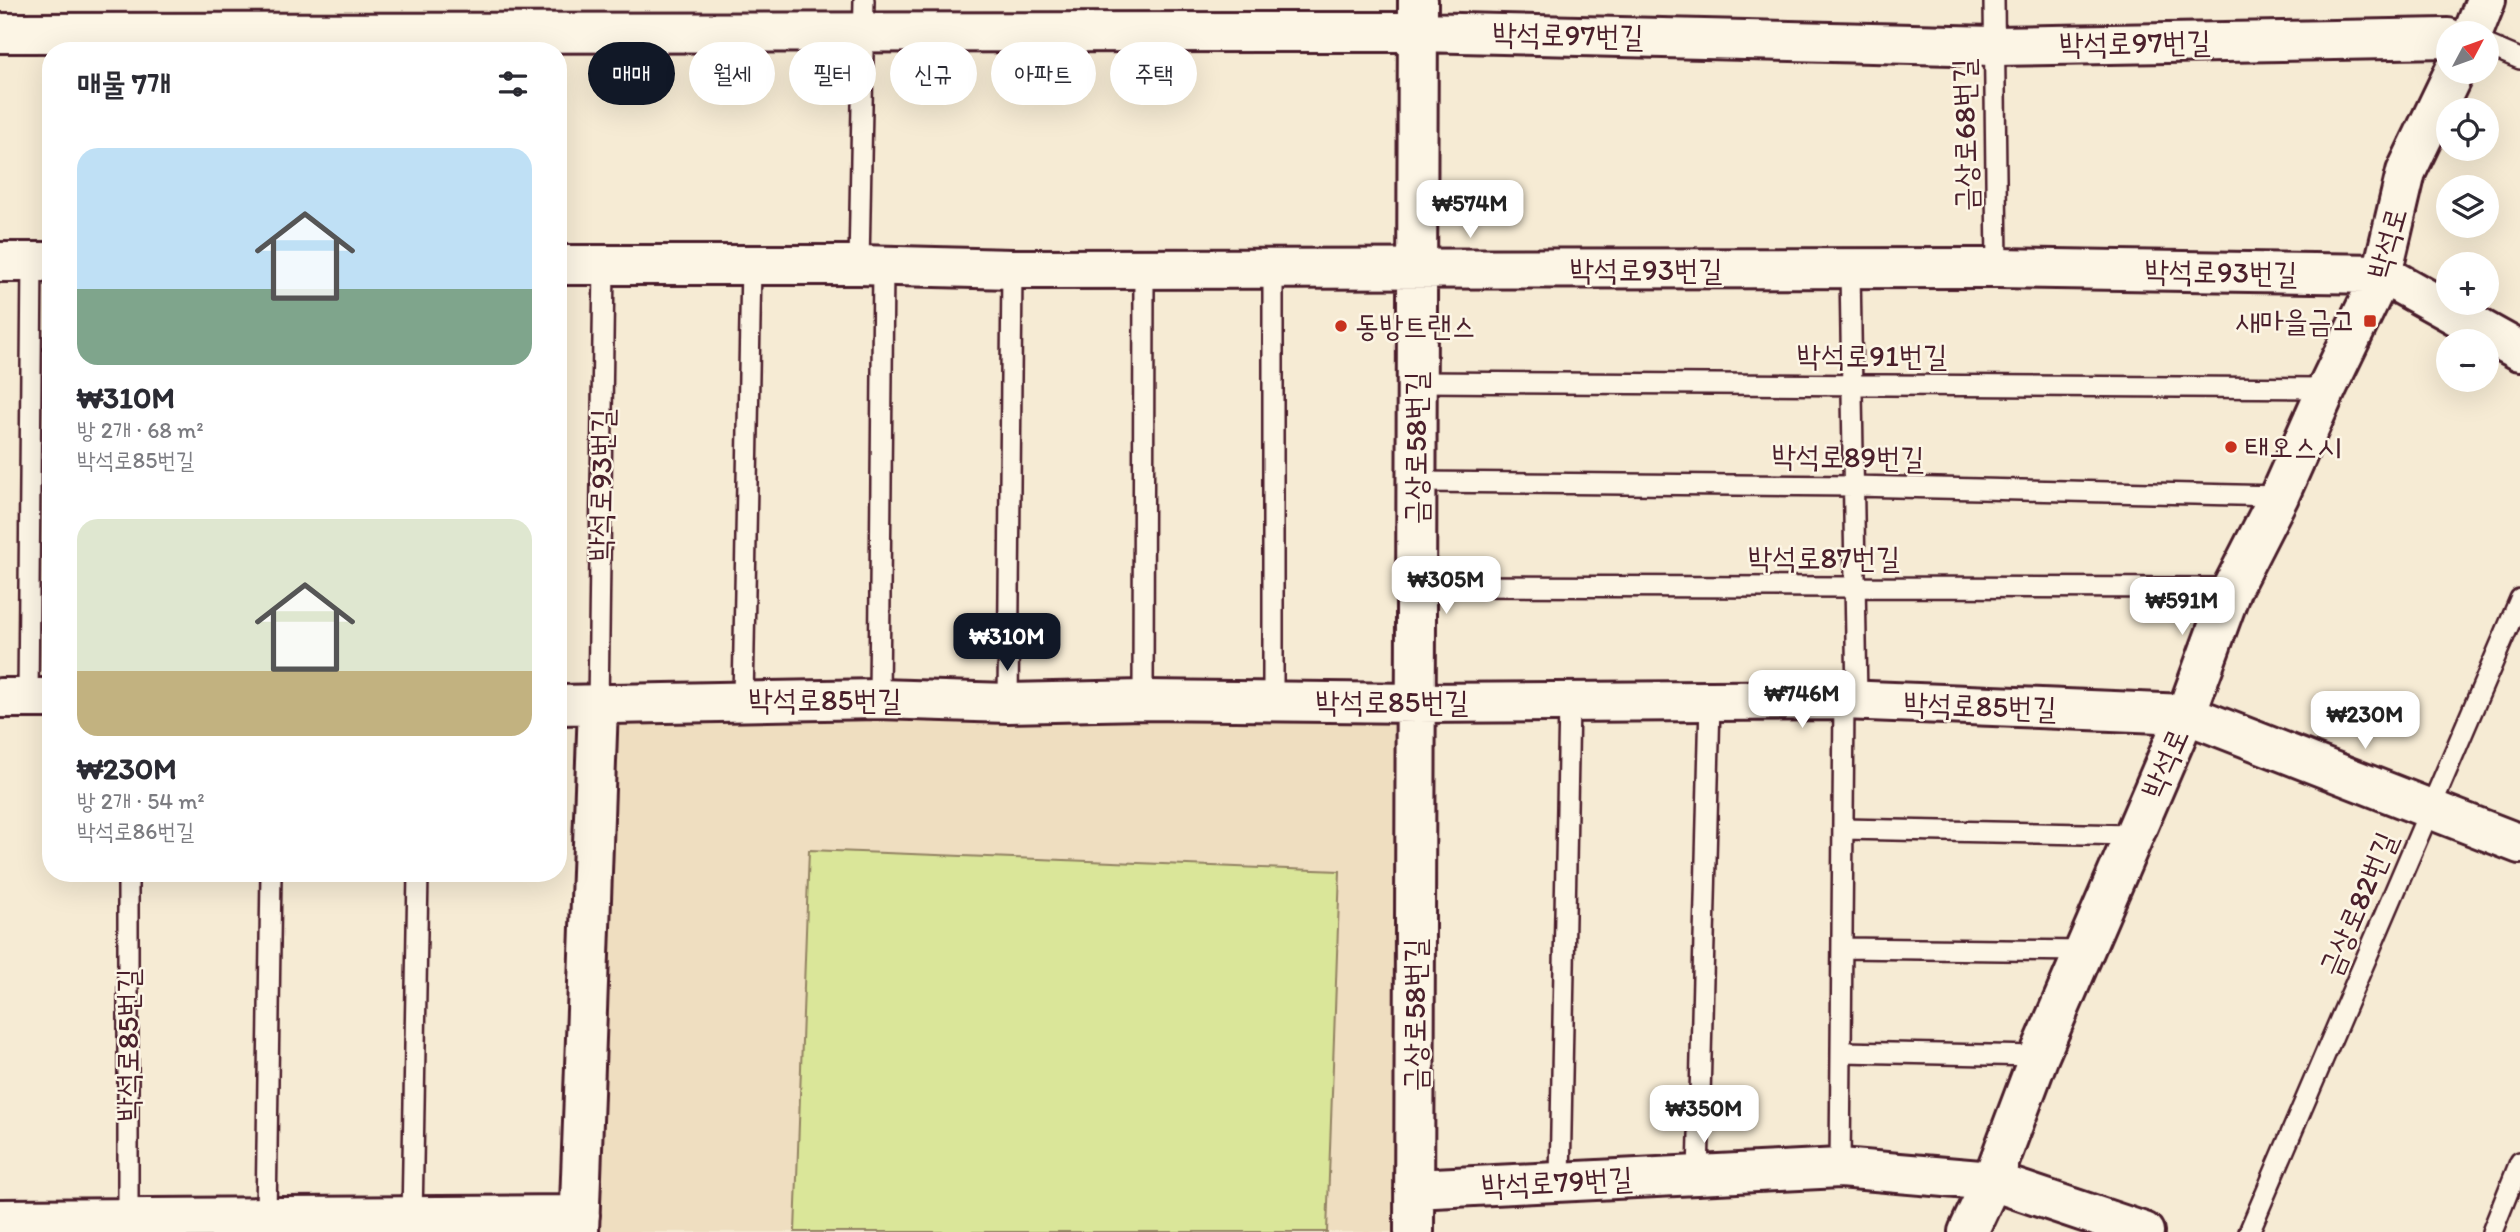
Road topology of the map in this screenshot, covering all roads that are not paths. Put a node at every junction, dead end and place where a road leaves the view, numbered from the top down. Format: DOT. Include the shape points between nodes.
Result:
graph roads {
  1 [pos="1994,0"];
  2 [pos="2486,0"];
  3 [pos="1418,16"];
  4 [pos="864,17"];
  5 [pos="2478,21"];
  6 [pos="310,28"];
  7 [pos="0,33"];
  8 [pos="2436,38"];
  9 [pos="1994,46"];
  10 [pos="2499,50"];
  11 [pos="2520,59"];
  12 [pos="2448,84"];
  13 [pos="28,262"];
  14 [pos="567,265"];
  15 [pos="604,265"];
  16 [pos="751,265"];
  17 [pos="871,266"];
  18 [pos="1997,268"];
  19 [pos="1012,269"];
  20 [pos="1143,269"];
  21 [pos="1273,269"];
  22 [pos="1850,269"];
  23 [pos="1416,270"];
  24 [pos="2382,274"];
  25 [pos="2520,351"];
  26 [pos="1417,382"];
  27 [pos="1852,386"];
  28 [pos="2327,388"];
  29 [pos="1416,482"];
  30 [pos="1854,486"];
  31 [pos="2279,496"];
  32 [pos="1416,586"];
  33 [pos="2232,587"];
  34 [pos="1856,588"];
  35 [pos="2520,598"];
  36 [pos="26,698"];
  37 [pos="879,699"];
  38 [pos="743,700"];
  39 [pos="1143,700"];
  40 [pos="1851,701"];
  41 [pos="1273,702"];
  42 [pos="1569,702"];
  43 [pos="1710,702"];
  44 [pos="1008,703"];
  45 [pos="1417,703"];
  46 [pos="567,705"];
  47 [pos="598,706"];
  48 [pos="2186,714"];
  49 [pos="2432,808"];
  50 [pos="1843,829"];
  51 [pos="2133,835"];
  52 [pos="2520,844"];
  53 [pos="128,882"];
  54 [pos="271,882"];
  55 [pos="418,882"];
  56 [pos="1842,948"];
  57 [pos="2084,951"];
  58 [pos="1842,1052"];
  59 [pos="2039,1056"];
  60 [pos="2520,1161"];
  61 [pos="1840,1168"];
  62 [pos="1698,1175"];
  63 [pos="1992,1181"];
  64 [pos="1560,1182"];
  65 [pos="1414,1189"];
  66 [pos="266,1217"];
  67 [pos="128,1218"];
  68 [pos="0,1219"];
  69 [pos="412,1224"];
  70 [pos="580,1224"];
  71 [pos="1414,1232"];
  72 [pos="1968,1232"];
  73 [pos="2144,1232"];
  74 [pos="2249,1232"];
  75 [pos="2492,1232"];
  1 -- 9 [label="lane, 금상로68번길"];
  2 -- 5 [label="street"];
  3 -- 4 [label="street, 박석로97번길"];
  3 -- 9 [label="street, 박석로97번길"];
  3 -- 23 [label="street, 금상로58번길"];
  4 -- 6 [label="street, 박석로97번길"];
  4 -- 17 [label="lane"];
  6 -- 7 [label="street, 박석로97번길"];
  8 -- 9 [label="street, 박석로97번길"];
  9 -- 18 [label="lane, 금상로68번길"];
  10 -- 11 [label="lane"];
  12 -- 24 [label="street, 박석로" via="2406,172"];
  13 -- 36 [label="lane"];
  14 -- 15 [label="street, 박석로93번길"];
  15 -- 16 [label="street, 박석로93번길"];
  15 -- 47 [label="lane, 박석로93번길"];
  16 -- 17 [label="street, 박석로93번길"];
  16 -- 38 [label="lane"];
  17 -- 19 [label="street, 박석로93번길"];
  17 -- 37 [label="lane"];
  18 -- 22 [label="street, 박석로93번길"];
  18 -- 24 [label="street, 박석로93번길"];
  19 -- 20 [label="street, 박석로93번길"];
  19 -- 44 [label="lane"];
  20 -- 21 [label="street, 박석로93번길"];
  20 -- 39 [label="lane"];
  21 -- 23 [label="street, 박석로93번길"];
  21 -- 41 [label="lane"];
  22 -- 23 [label="street, 박석로93번길"];
  22 -- 27 [label="lane"];
  23 -- 26 [label="street, 금상로58번길"];
  24 -- 25 [label="street"];
  24 -- 28 [label="street, 박석로"];
  26 -- 27 [label="lane, 박석로91번길"];
  26 -- 29 [label="street, 금상로58번길"];
  27 -- 28 [label="lane, 박석로91번길"];
  27 -- 30 [label="lane"];
  28 -- 31 [label="street, 박석로"];
  29 -- 30 [label="lane, 박석로89번길"];
  29 -- 32 [label="street, 금상로58번길"];
  30 -- 31 [label="lane, 박석로89번길"];
  30 -- 34 [label="lane"];
  31 -- 33 [label="street, 박석로"];
  32 -- 34 [label="lane, 박석로87번길"];
  32 -- 45 [label="street, 금상로58번길"];
  33 -- 34 [label="lane, 박석로87번길"];
  33 -- 48 [label="street, 박석로"];
  34 -- 40 [label="lane"];
  35 -- 49 [label="lane, 금상로82번길"];
  37 -- 38 [label="street, 박석로85번길"];
  37 -- 44 [label="street, 박석로85번길"];
  38 -- 47 [label="street, 박석로85번길"];
  39 -- 41 [label="street, 박석로85번길"];
  39 -- 44 [label="street, 박석로85번길"];
  40 -- 43 [label="street, 박석로85번길"];
  40 -- 48 [label="street, 박석로85번길"];
  40 -- 50 [label="lane"];
  41 -- 45 [label="street, 박석로85번길"];
  42 -- 43 [label="street, 박석로85번길"];
  42 -- 45 [label="street, 박석로85번길"];
  42 -- 64 [label="lane"];
  43 -- 62 [label="lane"];
  45 -- 65 [label="street, 금상로58번길"];
  46 -- 47 [label="street, 박석로85번길"];
  47 -- 70 [label="street"];
  48 -- 49 [label="street, 박석로85번길"];
  48 -- 51 [label="street, 박석로"];
  49 -- 52 [label="street, 박석로85번길"];
  49 -- 74 [label="lane, 금상로82번길"];
  50 -- 51 [label="lane, 박석로"];
  50 -- 56 [label="lane"];
  51 -- 57 [label="street, 박석로"];
  53 -- 67 [label="lane, 박석로85번길"];
  54 -- 66 [label="lane"];
  55 -- 69 [label="lane"];
  56 -- 57 [label="lane"];
  56 -- 58 [label="lane"];
  57 -- 59 [label="street, 박석로"];
  58 -- 59 [label="lane"];
  58 -- 61 [label="lane"];
  59 -- 63 [label="street, 박석로"];
  60 -- 75 [label="lane"];
  61 -- 62 [label="street, 박석로79번길"];
  61 -- 63 [label="street, 박석로79번길"];
  62 -- 64 [label="street, 박석로79번길"];
  63 -- 72 [label="street, 박석로"];
  63 -- 73 [label="street, 박석로79번길"];
  64 -- 65 [label="street, 박석로79번길"];
  65 -- 71 [label="street, 금상로58번길"];
  66 -- 67 [label="street"];
  66 -- 69 [label="street"];
  67 -- 68 [label="street"];
  69 -- 70 [label="street"];
}
